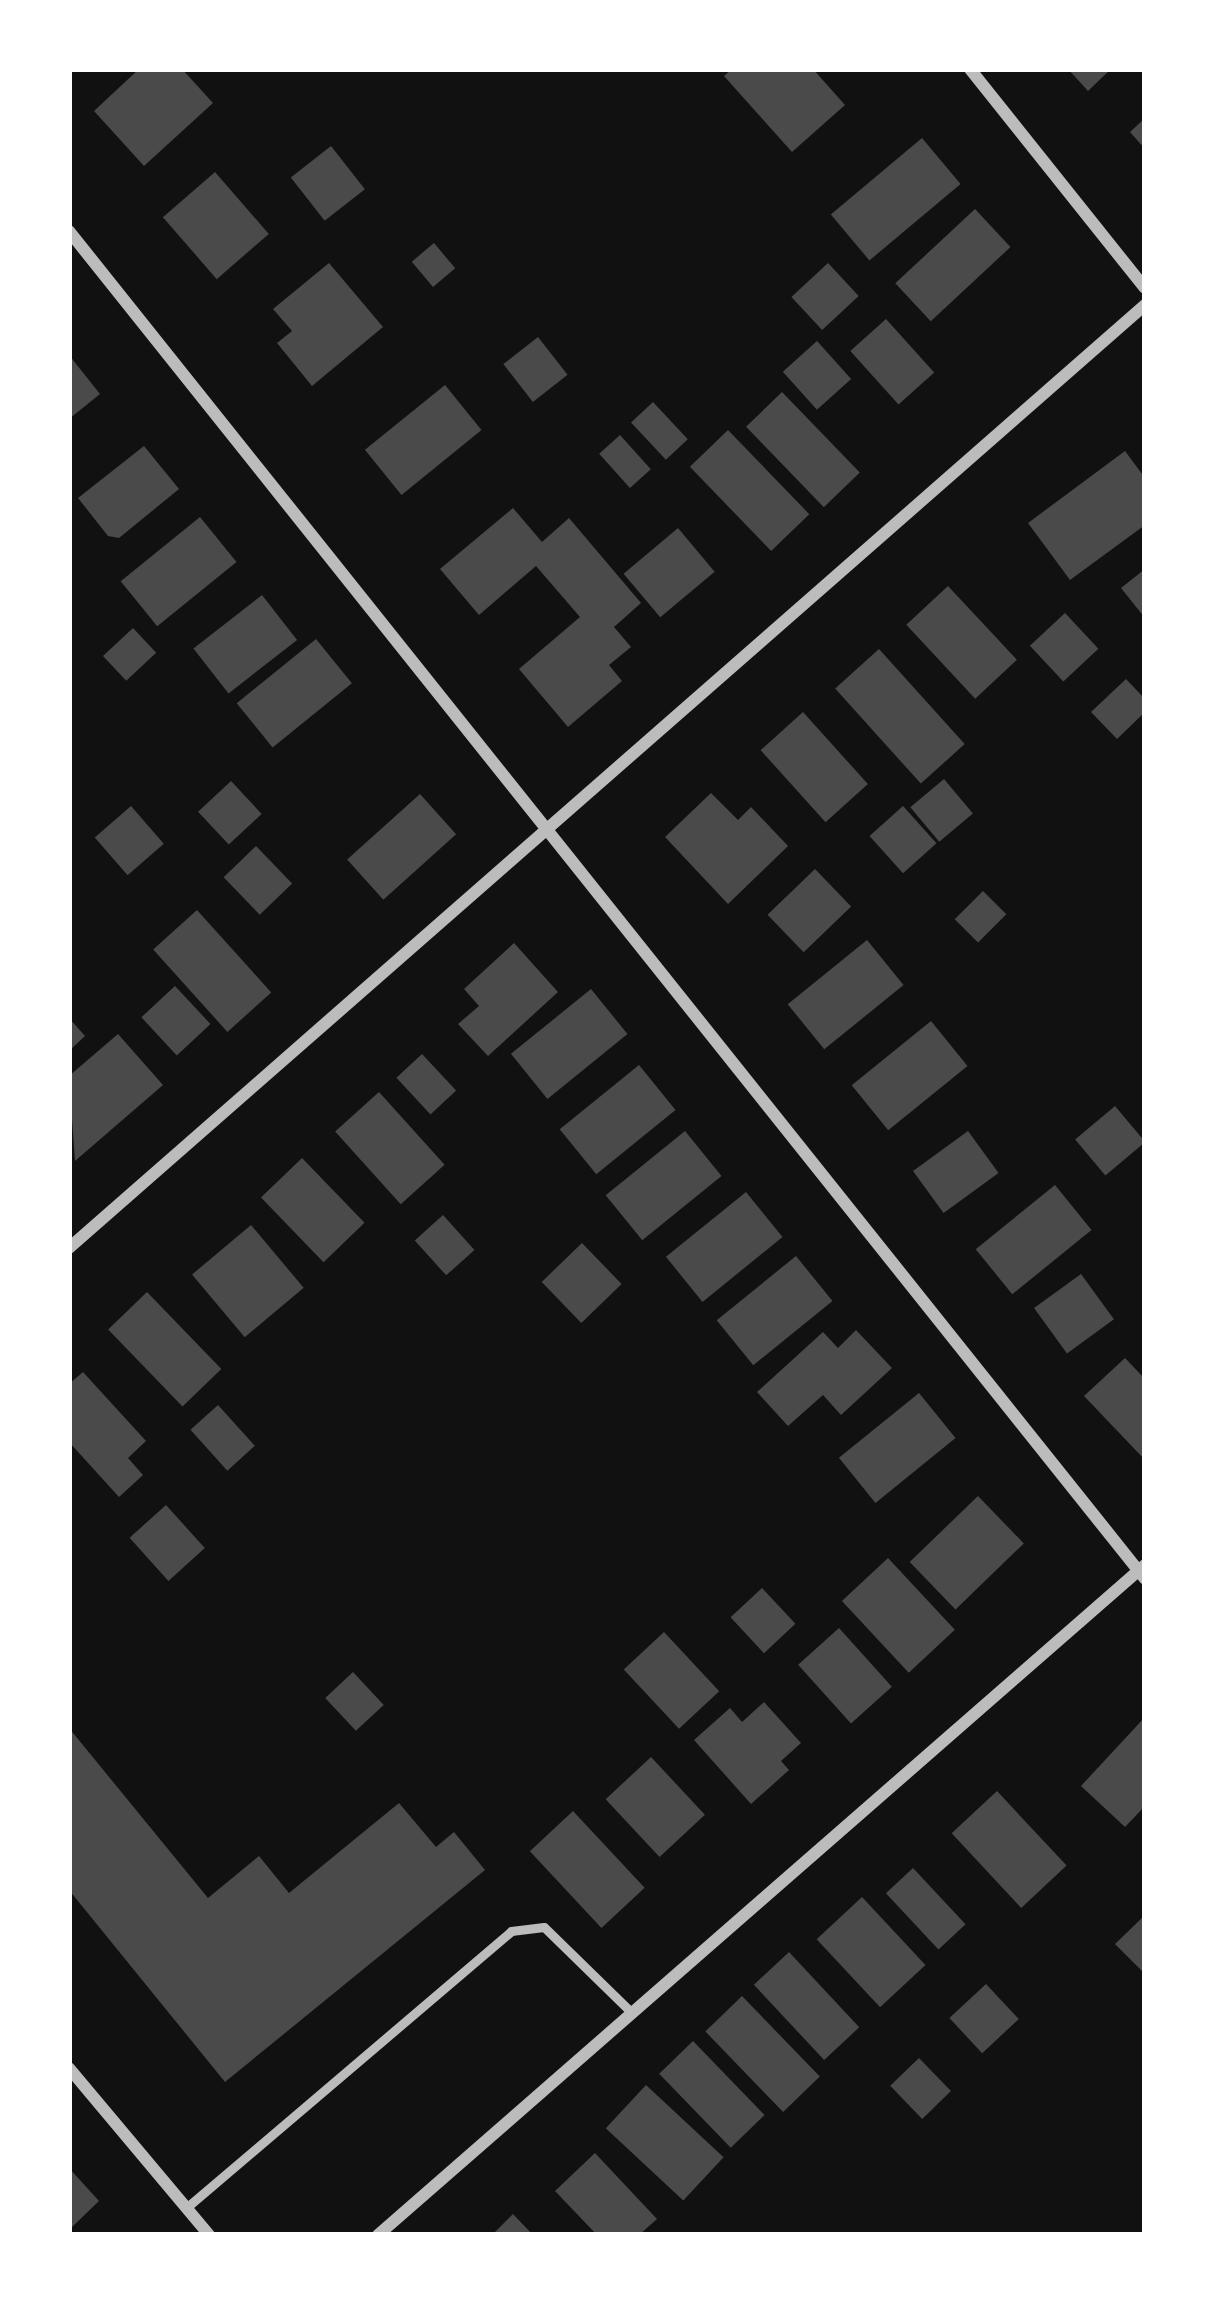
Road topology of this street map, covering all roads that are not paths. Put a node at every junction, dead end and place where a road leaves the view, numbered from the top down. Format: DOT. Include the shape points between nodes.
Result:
graph roads {
  1 [pos="970,69"];
  2 [pos="69,231"];
  3 [pos="1145,288"];
  4 [pos="1145,304"];
  5 [pos="548,835"];
  6 [pos="69,1248"];
  7 [pos="1143,1572"];
  8 [pos="632,2013"];
  9 [pos="69,2068"];
  10 [pos="186,2208"];
  11 [pos="209,2235"];
  12 [pos="377,2235"];
  1 -- 3 [label="street"];
  2 -- 5 [label="street"];
  4 -- 5 [label="street"];
  5 -- 6 [label="street"];
  5 -- 7 [label="street"];
  7 -- 8 [label="street"];
  8 -- 10 [label="lane" via="544,1928 511,1931"];
  8 -- 12 [label="street"];
  9 -- 10 [label="street"];
  10 -- 11 [label="street"];
}
